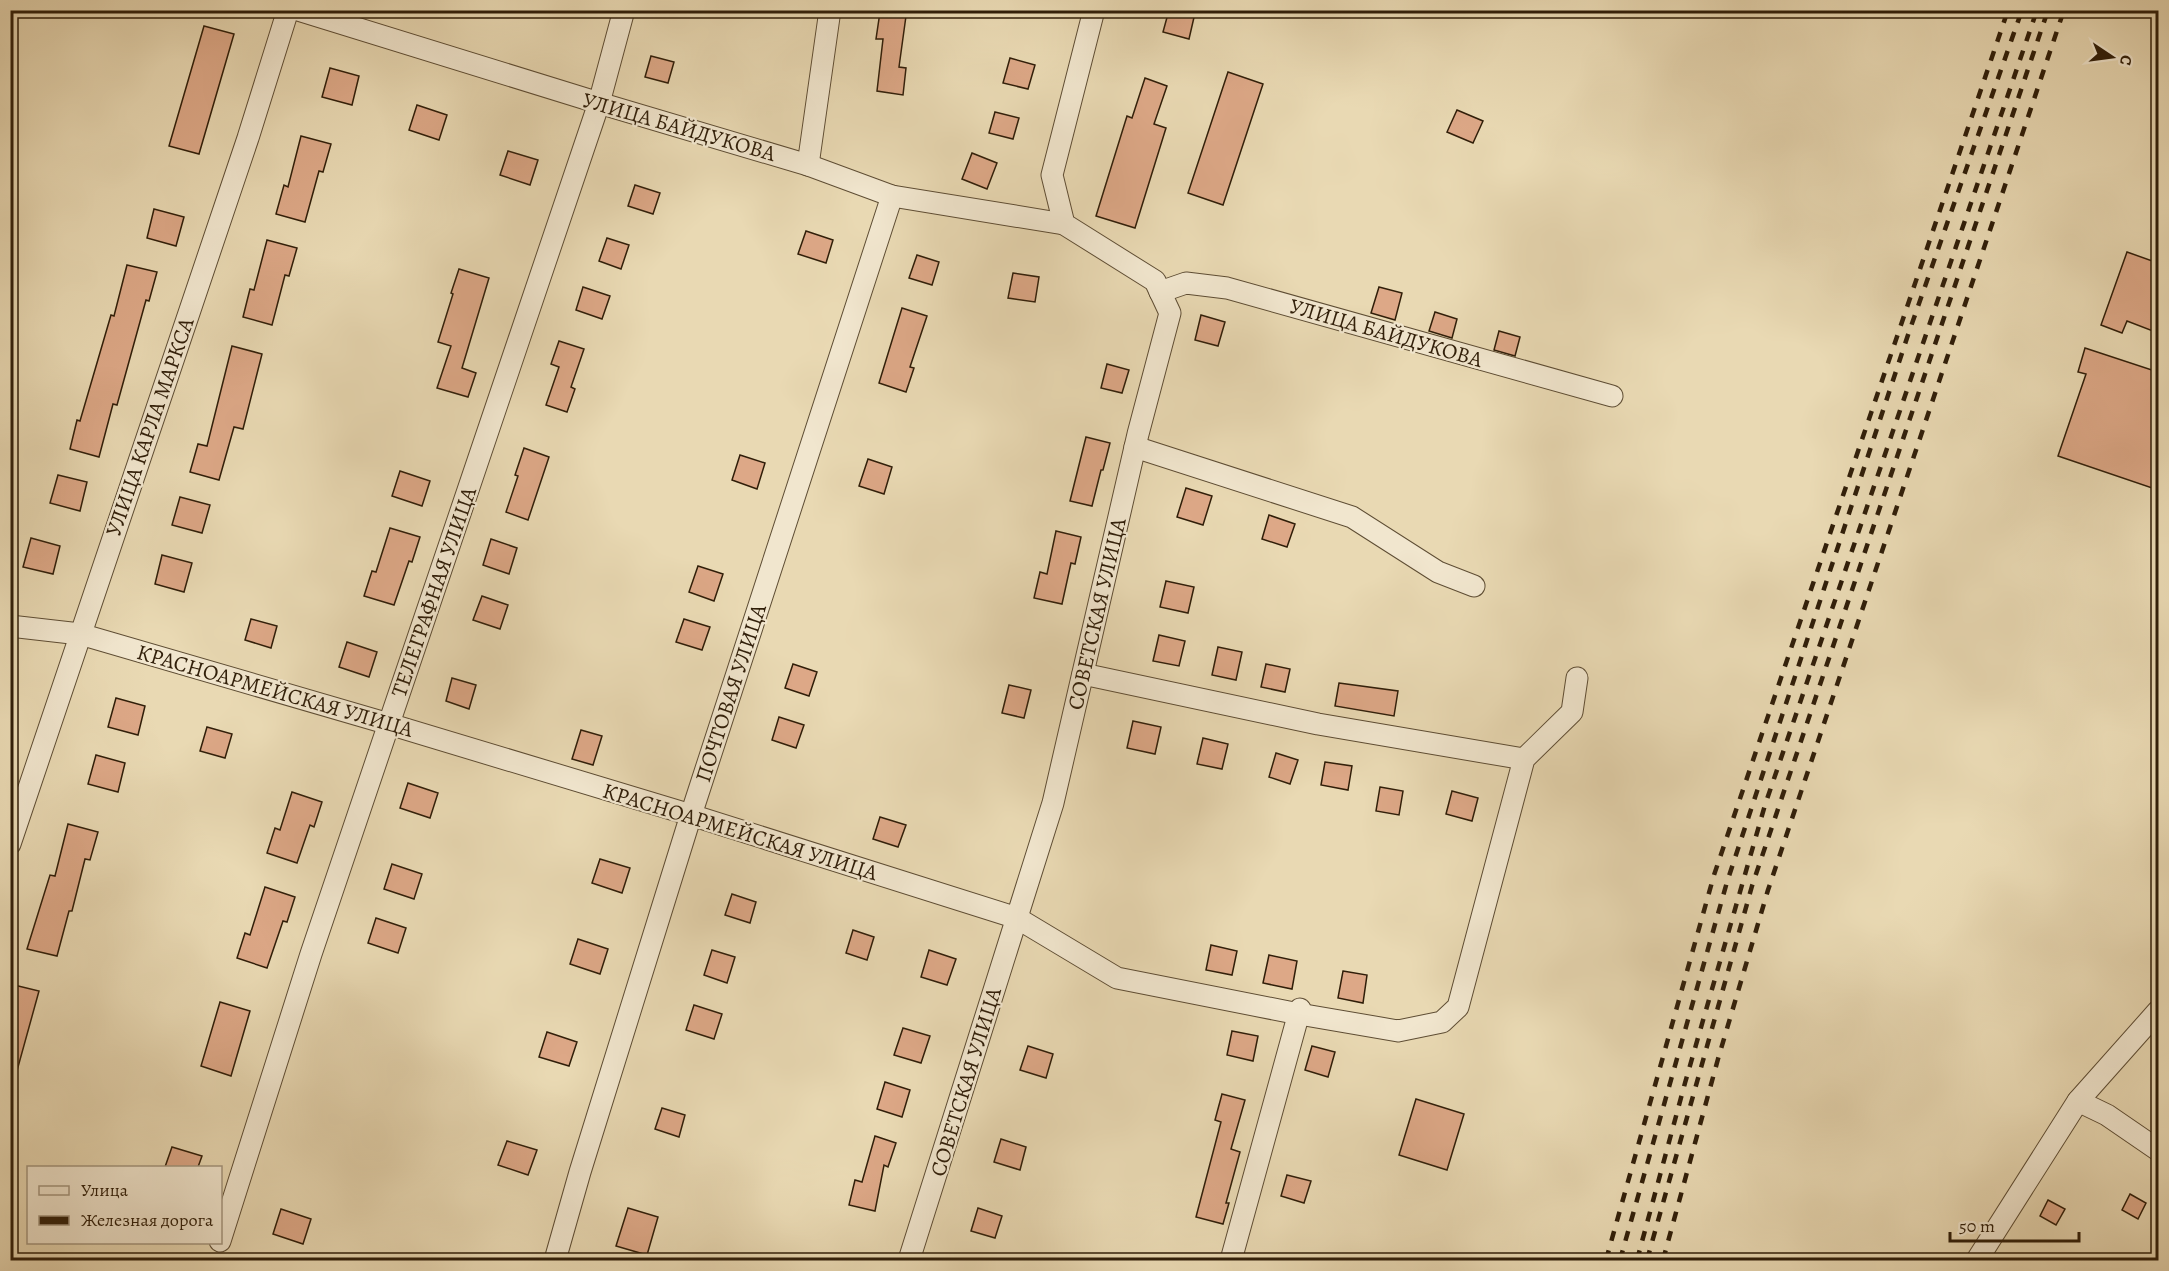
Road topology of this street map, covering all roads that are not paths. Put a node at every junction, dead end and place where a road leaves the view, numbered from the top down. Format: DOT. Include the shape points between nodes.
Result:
graph roads {
  1 [pos="288,10"];
  2 [pos="298,10"];
  3 [pos="624,10"];
  4 [pos="830,10"];
  5 [pos="1095,10"];
  6 [pos="599,103"];
  7 [pos="808,165"];
  8 [pos="892,196"];
  9 [pos="1064,224"];
  10 [pos="1160,292"];
  11 [pos="1612,396"];
  12 [pos="1135,447"];
  13 [pos="1474,586"];
  14 [pos="10,626"];
  15 [pos="80,634"];
  16 [pos="1083,674"];
  17 [pos="1577,678"];
  18 [pos="389,724"];
  19 [pos="1524,759"];
  20 [pos="691,815"];
  21 [pos="10,844"];
  22 [pos="1017,918"];
  23 [pos="2158,1011"];
  24 [pos="1299,1012"];
  25 [pos="2078,1101"];
  26 [pos="2158,1150"];
  27 [pos="222,1236"];
  28 [pos="219,1244"];
  29 [pos="214,1260"];
  30 [pos="555,1260"];
  31 [pos="909,1260"];
  32 [pos="1231,1260"];
  33 [pos="1977,1260"];
  1 -- 15 [label="street, УЛИЦА КАРЛА МАРКСА"];
  2 -- 6 [label="street, УЛИЦА БАЙДУКОВА"];
  3 -- 6 [label="street, ТЕЛЕГРАФНАЯ УЛИЦА"];
  4 -- 7 [label="street"];
  5 -- 9 [label="street" via="1052,175"];
  6 -- 7 [label="street, УЛИЦА БАЙДУКОВА"];
  6 -- 18 [label="street, ТЕЛЕГРАФНАЯ УЛИЦА"];
  7 -- 8 [label="street, УЛИЦА БАЙДУКОВА"];
  8 -- 9 [label="street, УЛИЦА БАЙДУКОВА"];
  8 -- 20 [label="street, ПОЧТОВАЯ УЛИЦА"];
  9 -- 10 [label="street, СОВЕТСКАЯ УЛИЦА" via="1155,282"];
  10 -- 11 [label="street, УЛИЦА БАЙДУКОВА" via="1186,283 1227,288"];
  10 -- 12 [label="street, СОВЕТСКАЯ УЛИЦА" via="1170,313"];
  12 -- 13 [label="street" via="1352,517 1438,572"];
  12 -- 16 [label="street, СОВЕТСКАЯ УЛИЦА"];
  14 -- 15 [label="street, КРАСНОАРМЕЙСКАЯ УЛИЦА"];
  15 -- 18 [label="street, КРАСНОАРМЕЙСКАЯ УЛИЦА"];
  15 -- 21 [label="street, УЛИЦА КАРЛА МАРКСА"];
  16 -- 19 [label="street" via="1318,724"];
  16 -- 22 [label="street, СОВЕТСКАЯ УЛИЦА" via="1053,803"];
  17 -- 19 [label="street" via="1572,712"];
  18 -- 20 [label="street, КРАСНОАРМЕЙСКАЯ УЛИЦА"];
  18 -- 27 [label="street, ТЕЛЕГРАФНАЯ УЛИЦА"];
  19 -- 24 [label="street, КРАСНОАРМЕЙСКАЯ УЛИЦА" via="1458,1007 1442,1022 1398,1031"];
  20 -- 22 [label="street, КРАСНОАРМЕЙСКАЯ УЛИЦА"];
  20 -- 30 [label="street, ПОЧТОВАЯ УЛИЦА"];
  22 -- 24 [label="street, КРАСНОАРМЕЙСКАЯ УЛИЦА" via="1117,978"];
  22 -- 31 [label="street, СОВЕТСКАЯ УЛИЦА"];
  23 -- 25 [label="street"];
  24 -- 32 [label="street"];
  25 -- 26 [label="street" via="2108,1115"];
  25 -- 33 [label="street"];
  28 -- 29 [label="street, ТЕЛЕГРАФНАЯ УЛИЦА"];
}
